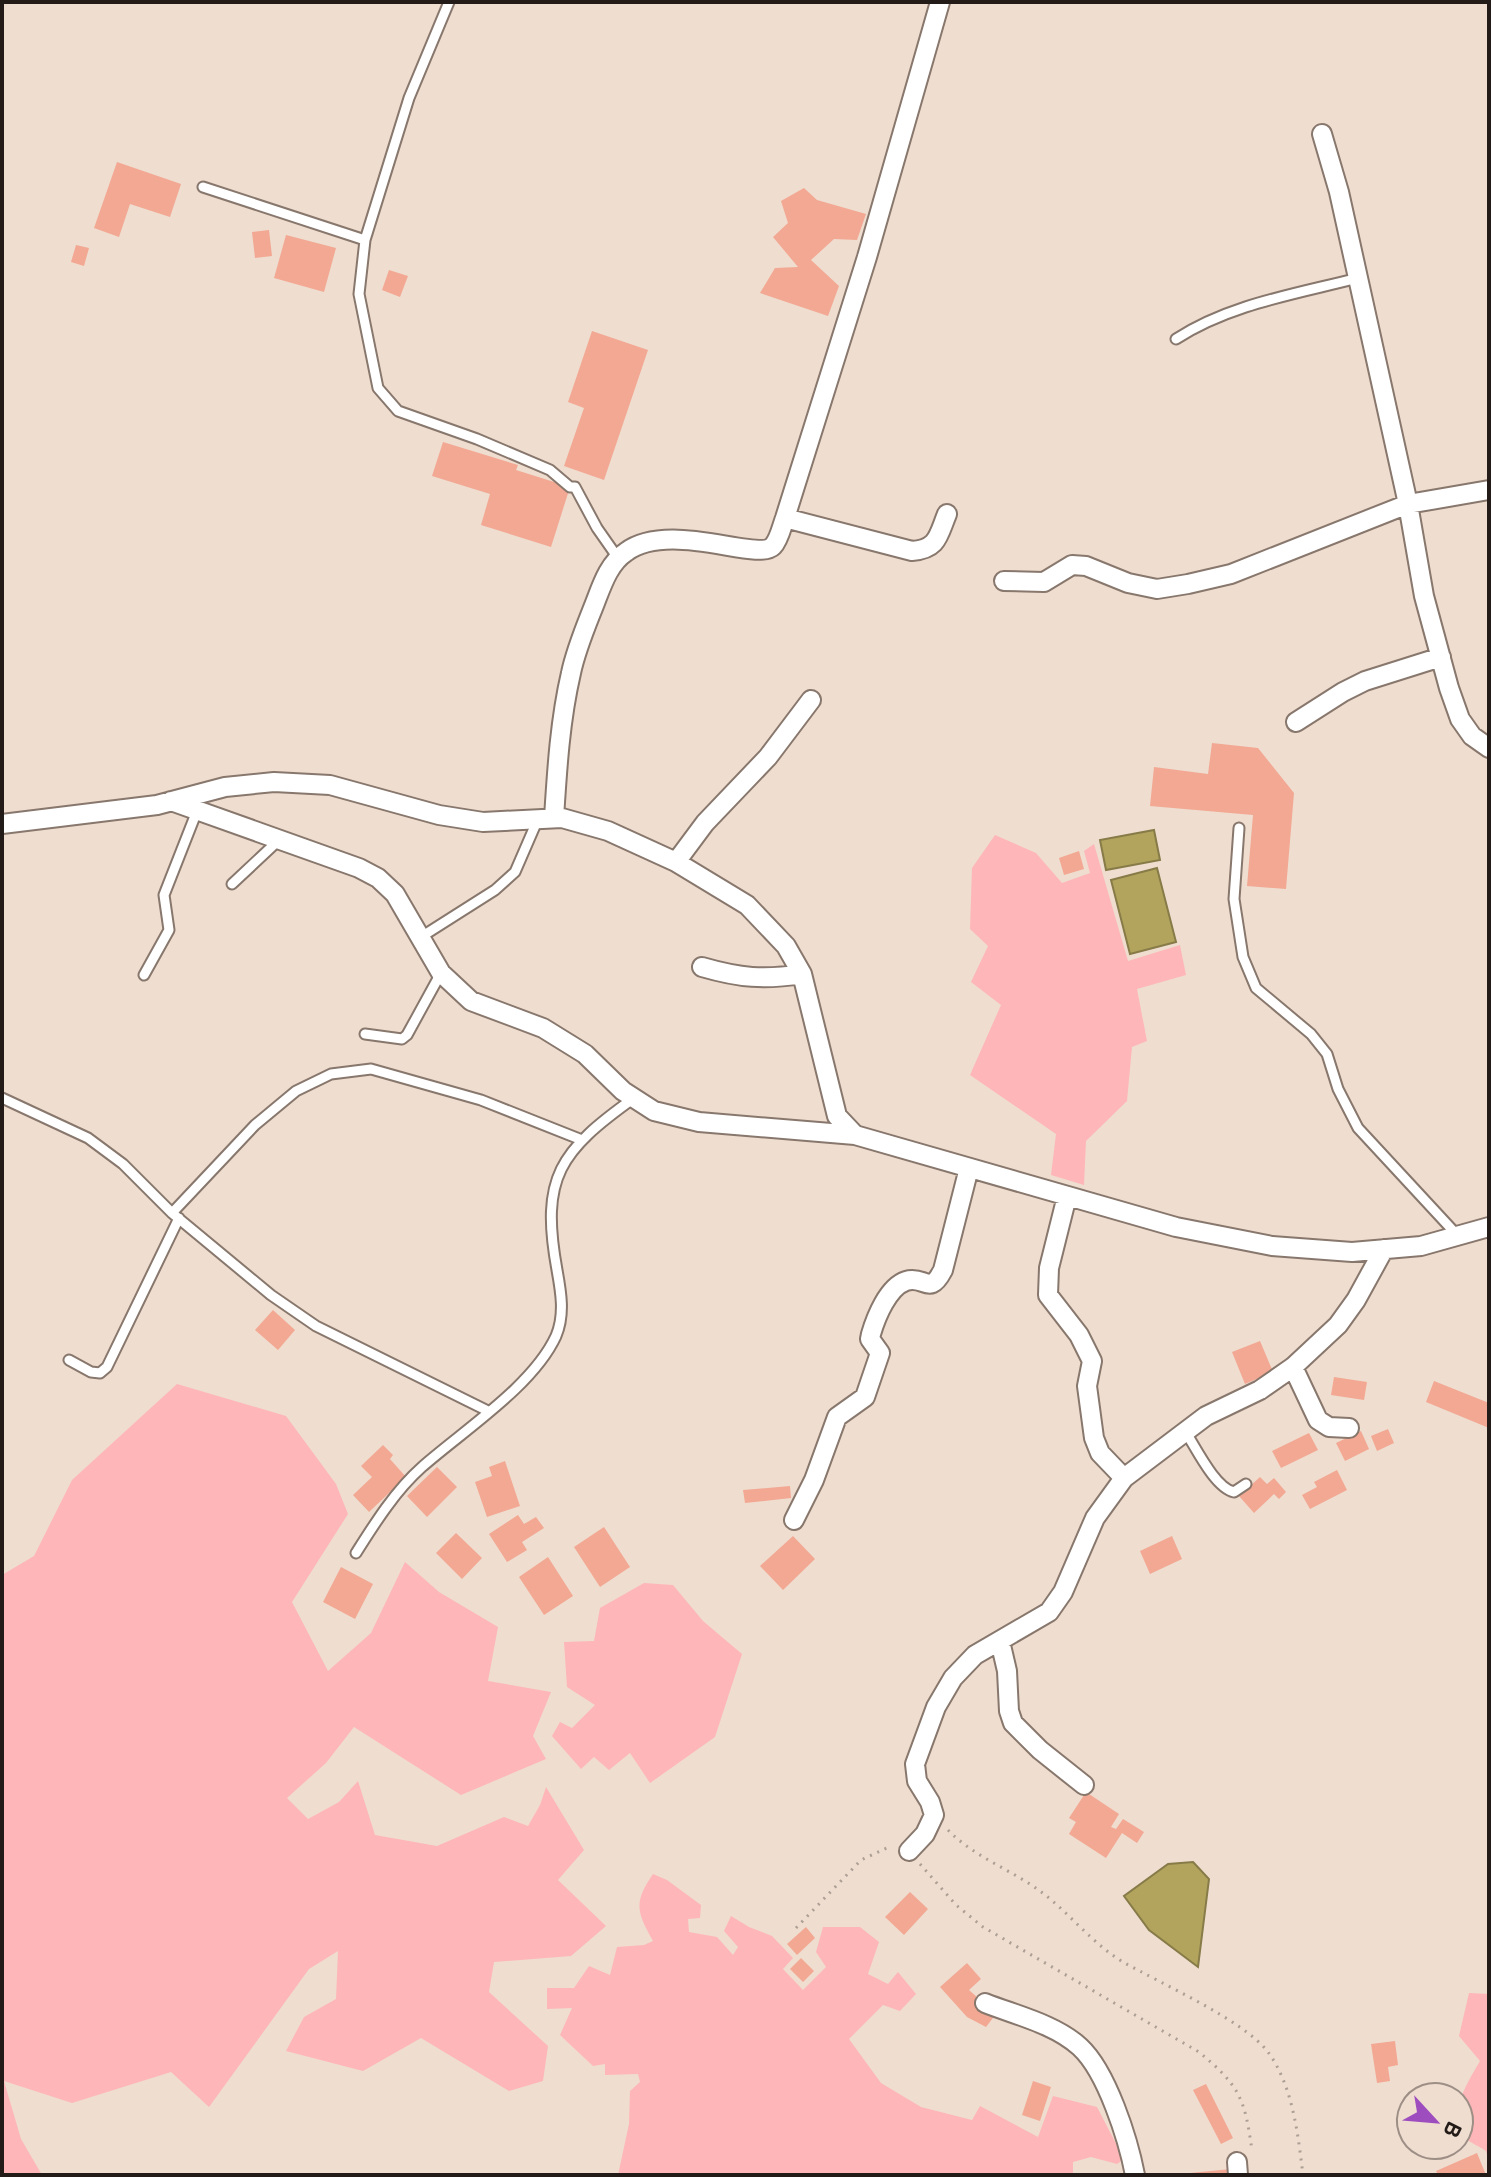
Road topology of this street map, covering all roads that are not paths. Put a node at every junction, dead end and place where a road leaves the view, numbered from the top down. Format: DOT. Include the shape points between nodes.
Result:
graph roads {
  1 [pos="449,2"];
  2 [pos="940,2"];
  3 [pos="1322,134"];
  4 [pos="203,187"];
  5 [pos="365,240"];
  6 [pos="1358,278"];
  7 [pos="1176,339"];
  8 [pos="1489,490"];
  9 [pos="1408,504"];
  10 [pos="947,514"];
  11 [pos="785,518"];
  12 [pos="618,558"];
  13 [pos="1004,581"];
  14 [pos="1441,657"];
  15 [pos="811,700"];
  16 [pos="1296,722"];
  17 [pos="1489,748"];
  18 [pos="171,801"];
  19 [pos="197,811"];
  20 [pos="546,818"];
  21 [pos="2,824"];
  22 [pos="1239,828"];
  23 [pos="279,840"];
  24 [pos="676,862"];
  25 [pos="232,884"];
  26 [pos="421,937"];
  27 [pos="702,967"];
  28 [pos="441,973"];
  29 [pos="802,974"];
  30 [pos="144,975"];
  31 [pos="365,1034"];
  32 [pos="2,1098"];
  33 [pos="634,1098"];
  34 [pos="855,1135"];
  35 [pos="582,1140"];
  36 [pos="969,1168"];
  37 [pos="1067,1196"];
  38 [pos="176,1212"];
  39 [pos="1489,1227"];
  40 [pos="1458,1236"];
  41 [pos="1384,1249"];
  42 [pos="69,1360"];
  43 [pos="1293,1367"];
  44 [pos="492,1408"];
  45 [pos="1349,1428"];
  46 [pos="1185,1431"];
  47 [pos="1124,1478"];
  48 [pos="1246,1484"];
  49 [pos="794,1520"];
  50 [pos="356,1553"];
  51 [pos="1000,1641"];
  52 [pos="1084,1785"];
  53 [pos="909,1851"];
  54 [pos="985,2003"];
  55 [pos="1135,2175"];
  1 -- 5 [label="lane" via="409,98"];
  2 -- 11 [label="street"];
  3 -- 6 [label="street"];
  4 -- 5 [label="lane"];
  5 -- 12 [label="lane" via="359,294 378,388 398,411 550,470 575,487"];
  6 -- 7 [label="lane" via="1244,307"];
  6 -- 9 [label="street"];
  8 -- 9 [label="street"];
  9 -- 13 [label="street" via="1231,574 1188,584 1157,589 1072,565 1044,582"];
  9 -- 14 [label="street"];
  10 -- 11 [label="street" via="935,543 912,551"];
  11 -- 12 [label="street" via="773,546 764,551 656,539"];
  12 -- 20 [label="street" via="605,579 571,672"];
  14 -- 16 [label="street" via="1365,681"];
  14 -- 17 [label="street" via="1460,719"];
  15 -- 24 [label="street"];
  18 -- 19 [label="street"];
  18 -- 20 [label="street" via="274,782 330,785 483,822"];
  18 -- 21 [label="street"];
  19 -- 23 [label="street"];
  19 -- 30 [label="lane" via="164,895 169,930"];
  20 -- 24 [label="street" via="608,831"];
  20 -- 26 [label="lane" via="515,872"];
  22 -- 40 [label="lane" via="1234,899 1243,957 1256,988 1311,1034 1327,1054 1358,1128"];
  23 -- 25 [label="lane"];
  23 -- 26 [label="street" via="378,878 395,894"];
  24 -- 29 [label="street" via="747,905 786,946"];
  26 -- 28 [label="street"];
  27 -- 29 [label="street" via="758,979"];
  28 -- 31 [label="lane" via="407,1035 402,1039"];
  28 -- 33 [label="street" via="471,1001 543,1028 585,1054"];
  29 -- 34 [label="street" via="837,1116"];
  32 -- 38 [label="lane" via="88,1138"];
  33 -- 34 [label="street" via="654,1111 699,1122"];
  33 -- 35 [label="lane"];
  34 -- 36 [label="street"];
  35 -- 38 [label="lane" via="481,1100 371,1069 331,1074 296,1091 255,1125"];
  35 -- 44 [label="lane" via="551,1194 550,1232 563,1299 557,1333 541,1362"];
  36 -- 37 [label="street"];
  36 -- 49 [label="street" via="943,1270 929,1285 906,1282 890,1294 871,1334 880,1353 870,1388 862,1401 837,1417"];
  37 -- 41 [label="street" via="1176,1227 1272,1246"];
  37 -- 47 [label="street" via="1049,1268 1048,1295 1092,1361 1087,1386 1094,1438 1100,1453"];
  38 -- 42 [label="lane" via="107,1367 91,1372"];
  38 -- 44 [label="lane" via="271,1295 316,1326"];
  39 -- 40 [label="street"];
  40 -- 41 [label="street"];
  41 -- 43 [label="street" via="1338,1325"];
  43 -- 45 [label="street" via="1318,1420 1329,1427"];
  43 -- 46 [label="street"];
  44 -- 50 [label="lane" via="420,1469 379,1516"];
  46 -- 47 [label="street"];
  46 -- 48 [label="lane" via="1226,1489 1234,1492"];
  47 -- 51 [label="street" via="1095,1518 1049,1612"];
  51 -- 52 [label="street" via="1013,1723"];
  51 -- 53 [label="street" via="975,1655 936,1707 915,1764 917,1781 934,1815"];
  54 -- 55 [label="street" via="1048,2028 1081,2048 1115,2107"];
}
